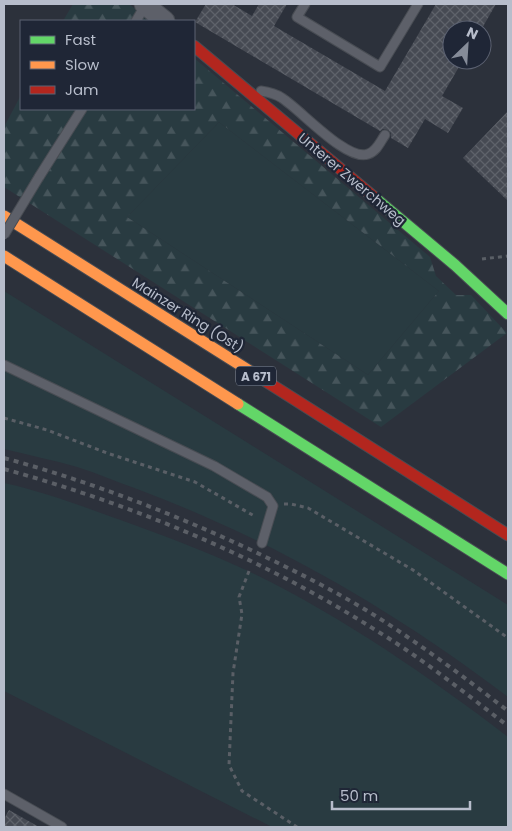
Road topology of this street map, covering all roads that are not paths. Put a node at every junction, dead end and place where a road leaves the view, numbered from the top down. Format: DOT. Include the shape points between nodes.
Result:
graph roads {
  1 [pos="145,4"];
  2 [pos="305,4"];
  3 [pos="418,4"];
  4 [pos="137,20"];
  5 [pos="164,20"];
  6 [pos="195,47"];
  7 [pos="243,87"];
  8 [pos="81,110"];
  9 [pos="385,134"];
  10 [pos="4,216"];
  11 [pos="4,235"];
  12 [pos="4,256"];
  13 [pos="508,314"];
  14 [pos="4,365"];
  15 [pos="508,535"];
  16 [pos="262,544"];
  17 [pos="508,574"];
  18 [pos="4,794"];
  19 [pos="62,827"];
  1 -- 4 [label="lane"];
  1 -- 5 [label="street"];
  2 -- 3 [label="lane" via="297,16 380,67"];
  6 -- 7 [label="main road, Unterer Zwerchweg"];
  7 -- 9 [label="lane" via="282,98 343,148 355,154 366,156 374,151"];
  7 -- 13 [label="main road, Unterer Zwerchweg"];
  8 -- 11 [label="lane, bridge"];
  10 -- 15 [label="main road, Mainzer Ring (Ost) / A 671"];
  12 -- 17 [label="main road, A 671"];
  14 -- 16 [label="lane" via="214,466 267,497 273,506"];
  18 -- 19 [label="lane"];
}
